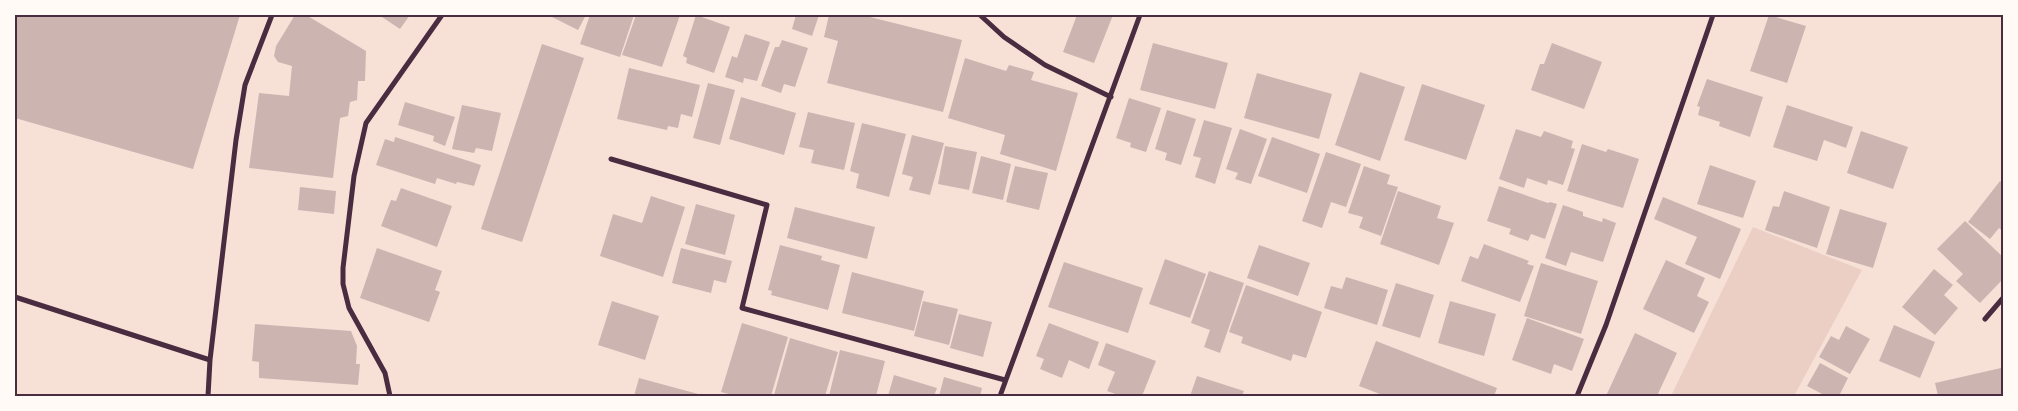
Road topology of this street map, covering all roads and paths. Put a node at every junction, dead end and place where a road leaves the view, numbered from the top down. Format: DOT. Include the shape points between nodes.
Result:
graph roads {
  1 [pos="272,15"];
  2 [pos="442,15"];
  3 [pos="980,15"];
  4 [pos="1140,15"];
  5 [pos="1713,15"];
  6 [pos="1111,97"];
  7 [pos="611,159"];
  8 [pos="15,297"];
  9 [pos="2003,298"];
  10 [pos="1985,319"];
  11 [pos="210,360"];
  12 [pos="1005,380"];
  13 [pos="208,396"];
  14 [pos="390,396"];
  15 [pos="1000,396"];
  16 [pos="1578,396"];
  1 -- 11 [label="street" via="246,85 236,140"];
  2 -- 14 [label="street" via="366,123 354,176 343,284 349,308 385,373"];
  3 -- 6 [label="street" via="1044,66"];
  4 -- 6 [label="street"];
  5 -- 16 [label="street" via="1606,325"];
  6 -- 12 [label="street"];
  7 -- 12 [label="street" via="767,205 742,308"];
  8 -- 11 [label="street"];
  9 -- 10 [label="street"];
  11 -- 13 [label="street"];
  12 -- 15 [label="street"];
}
